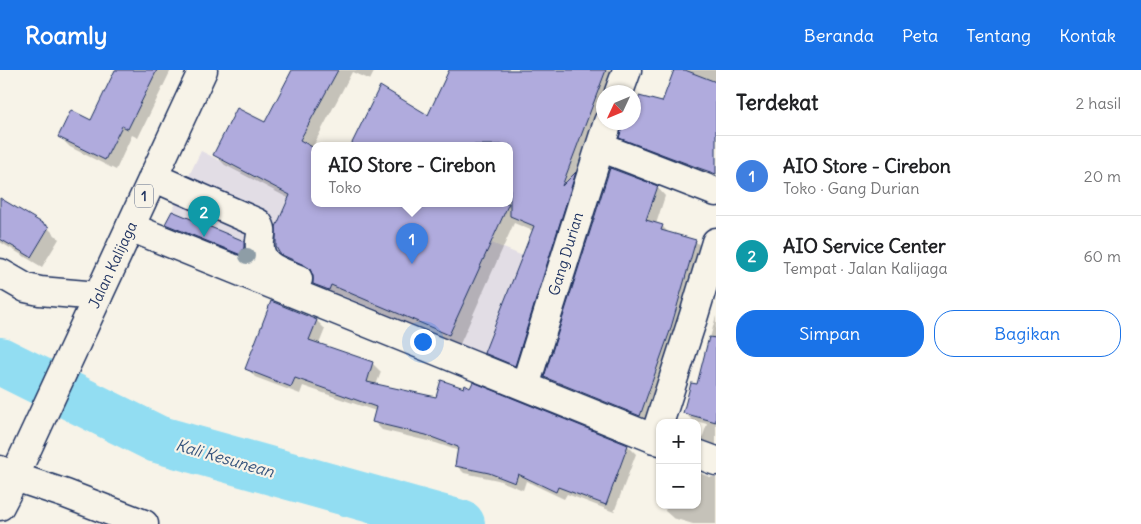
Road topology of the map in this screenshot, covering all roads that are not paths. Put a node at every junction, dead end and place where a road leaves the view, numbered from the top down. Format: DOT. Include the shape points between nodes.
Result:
graph roads {
  1 [pos="203,70"];
  2 [pos="627,70"];
  3 [pos="622,85"];
  4 [pos="604,135"];
  5 [pos="152,178"];
  6 [pos="716,192"];
  7 [pos="130,227"];
  8 [pos="716,242"];
  9 [pos="0,274"];
  10 [pos="98,296"];
  11 [pos="705,318"];
  12 [pos="469,348"];
  13 [pos="525,386"];
  14 [pos="665,419"];
  15 [pos="656,440"];
  16 [pos="701,455"];
  17 [pos="716,461"];
  18 [pos="12,470"];
  19 [pos="0,506"];
  20 [pos="144,524"];
  1 -- 5 [label="main road, Jalan Kalijaga / 1"];
  2 -- 3 [label="main road"];
  4 -- 6 [label="main road"];
  4 -- 13 [label="main road, Gang Durian"];
  5 -- 7 [label="main road, Jalan Kalijaga / 1"];
  5 -- 12 [label="main road" via="258,223 262,232 260,251 270,266"];
  7 -- 10 [label="main road, Jalan Kalijaga / 1"];
  7 -- 13 [label="main road"];
  8 -- 11 [label="main road"];
  9 -- 10 [label="main road" via="26,288"];
  10 -- 18 [label="main road, Jalan Kalijaga / 1"];
  11 -- 14 [label="main road"];
  13 -- 15 [label="main road"];
  16 -- 17 [label="main road"];
  18 -- 19 [label="main road, 1"];
  18 -- 20 [label="main road"];
}
